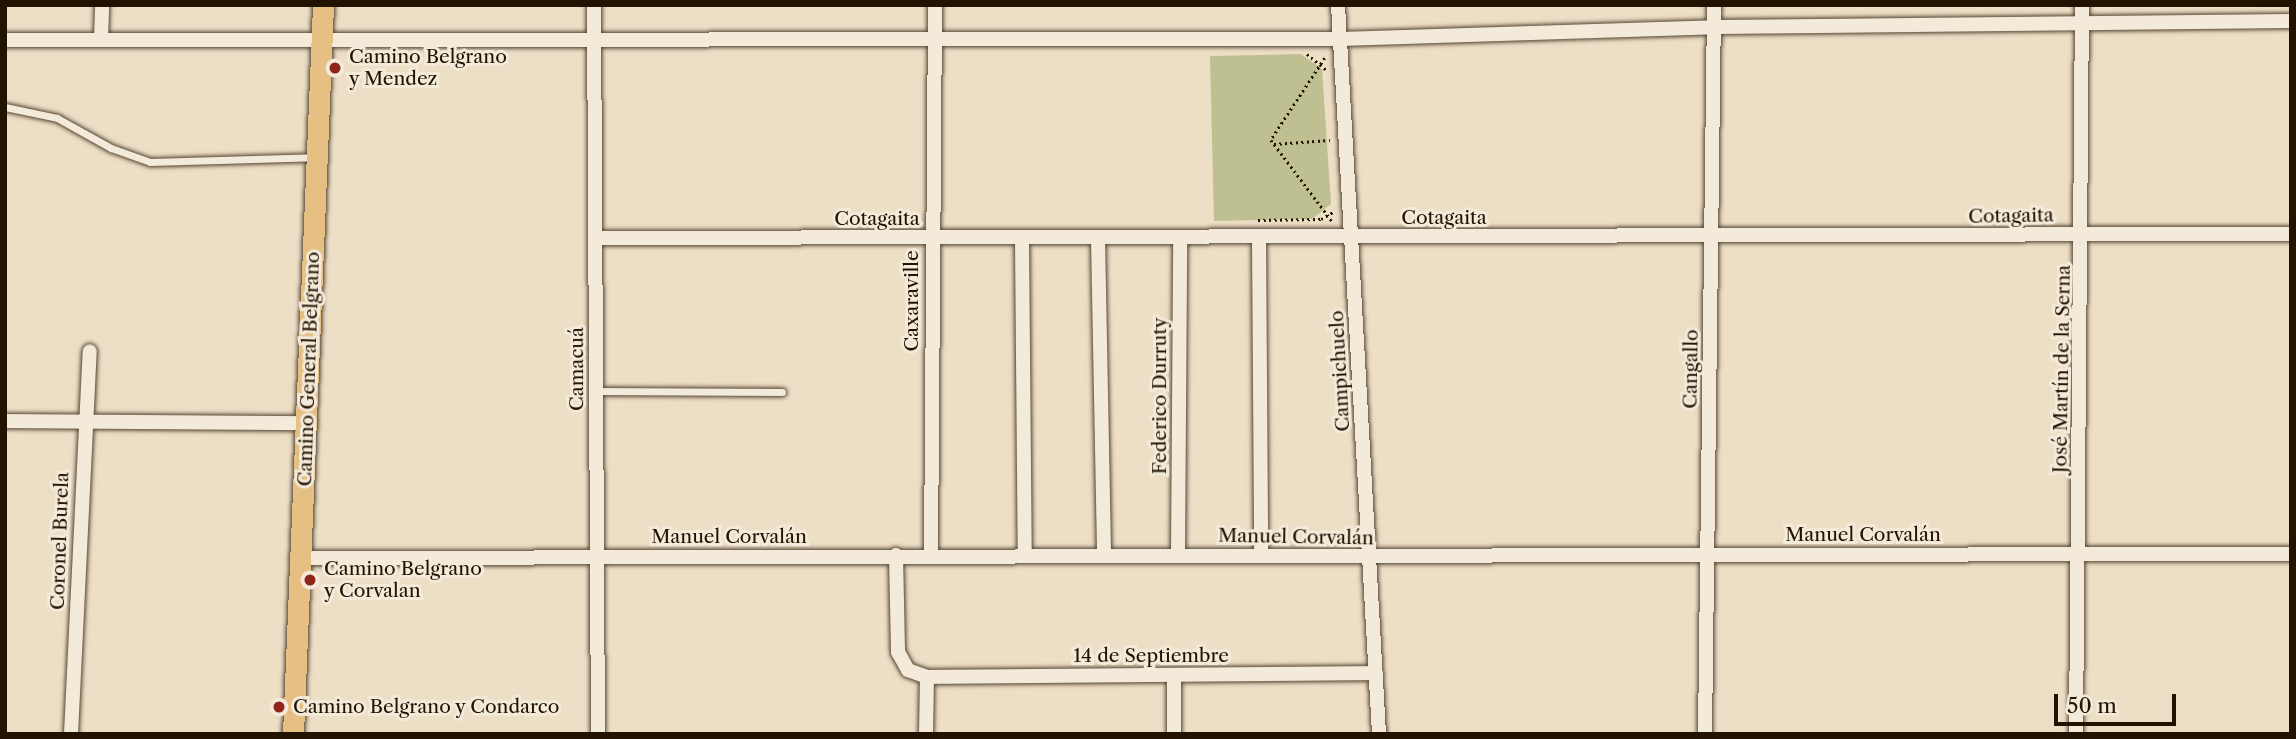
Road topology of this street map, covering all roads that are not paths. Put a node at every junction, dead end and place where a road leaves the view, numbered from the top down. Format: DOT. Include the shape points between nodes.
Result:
graph roads {
  1 [pos="102,5"];
  2 [pos="323,5"];
  3 [pos="594,5"];
  4 [pos="935,5"];
  5 [pos="1338,5"];
  6 [pos="1714,5"];
  7 [pos="2082,5"];
  8 [pos="2291,21"];
  9 [pos="2084,24"];
  10 [pos="1715,27"];
  11 [pos="102,39"];
  12 [pos="594,39"];
  13 [pos="5,40"];
  14 [pos="321,40"];
  15 [pos="935,41"];
  16 [pos="1341,47"];
  17 [pos="5,107"];
  18 [pos="316,156"];
  19 [pos="2291,234"];
  20 [pos="2083,235"];
  21 [pos="1180,237"];
  22 [pos="1352,237"];
  23 [pos="597,238"];
  24 [pos="931,238"];
  25 [pos="1098,238"];
  26 [pos="1259,238"];
  27 [pos="1713,239"];
  28 [pos="1022,240"];
  29 [pos="90,351"];
  30 [pos="596,391"];
  31 [pos="782,392"];
  32 [pos="5,421"];
  33 [pos="85,422"];
  34 [pos="307,423"];
  35 [pos="2078,553"];
  36 [pos="1261,554"];
  37 [pos="1707,554"];
  38 [pos="2291,554"];
  39 [pos="896,555"];
  40 [pos="931,555"];
  41 [pos="1178,555"];
  42 [pos="596,556"];
  43 [pos="1025,556"];
  44 [pos="1104,556"];
  45 [pos="1370,557"];
  46 [pos="301,558"];
  47 [pos="1376,673"];
  48 [pos="1174,676"];
  49 [pos="926,677"];
  50 [pos="71,734"];
  51 [pos="293,734"];
  52 [pos="598,734"];
  53 [pos="926,734"];
  54 [pos="1174,734"];
  55 [pos="1379,734"];
  56 [pos="1705,734"];
  57 [pos="2076,734"];
  1 -- 11 [label="street"];
  2 -- 14 [label="main road, Camino General Belgrano"];
  3 -- 12 [label="street, Camacuá"];
  4 -- 15 [label="street, Caxaraville"];
  5 -- 16 [label="street, Campichuelo"];
  6 -- 10 [label="street, Cangallo"];
  7 -- 9 [label="street, José Martín de la Serna"];
  8 -- 9 [label="street"];
  9 -- 10 [label="street"];
  9 -- 20 [label="street, José Martín de la Serna"];
  10 -- 16 [label="street"];
  10 -- 27 [label="street, Cangallo"];
  11 -- 13 [label="street"];
  11 -- 14 [label="street"];
  12 -- 14 [label="street"];
  12 -- 15 [label="street"];
  12 -- 23 [label="street, Camacuá"];
  14 -- 18 [label="main road, Camino General Belgrano"];
  15 -- 16 [label="street"];
  15 -- 24 [label="street, Caxaraville"];
  16 -- 22 [label="street, Campichuelo"];
  17 -- 18 [label="lane" via="57,118 111,148 150,162"];
  18 -- 34 [label="main road, Camino General Belgrano"];
  19 -- 20 [label="street, Cotagaita"];
  20 -- 27 [label="street, Cotagaita"];
  20 -- 35 [label="street, José Martín de la Serna"];
  21 -- 25 [label="street, Cotagaita"];
  21 -- 26 [label="street, Cotagaita"];
  21 -- 41 [label="street, Federico Durruty"];
  22 -- 26 [label="street, Cotagaita"];
  22 -- 27 [label="street, Cotagaita"];
  22 -- 45 [label="street, Campichuelo"];
  23 -- 24 [label="street, Cotagaita"];
  23 -- 30 [label="street, Camacuá"];
  24 -- 28 [label="street, Cotagaita"];
  24 -- 40 [label="street, Caxaraville"];
  25 -- 28 [label="street, Cotagaita"];
  25 -- 44 [label="street"];
  26 -- 36 [label="street"];
  27 -- 37 [label="street, Cangallo"];
  28 -- 43 [label="street"];
  29 -- 33 [label="street, Coronel Burela"];
  30 -- 31 [label="lane"];
  30 -- 42 [label="street, Camacuá"];
  32 -- 33 [label="street"];
  33 -- 34 [label="street"];
  33 -- 50 [label="street, Coronel Burela"];
  34 -- 46 [label="main road, Camino General Belgrano"];
  35 -- 37 [label="street, Manuel Corvalán"];
  35 -- 38 [label="street, Manuel Corvalán"];
  35 -- 57 [label="street, José Martín de la Serna"];
  36 -- 41 [label="street, Manuel Corvalán"];
  36 -- 45 [label="street, Manuel Corvalán"];
  37 -- 45 [label="street, Manuel Corvalán"];
  37 -- 56 [label="street, Cangallo"];
  39 -- 40 [label="street, Manuel Corvalán"];
  39 -- 42 [label="street, Manuel Corvalán"];
  39 -- 49 [label="street" via="898,652 908,670"];
  40 -- 43 [label="street, Manuel Corvalán"];
  41 -- 44 [label="street, Manuel Corvalán"];
  42 -- 46 [label="street, Manuel Corvalán"];
  42 -- 52 [label="street, Camacuá"];
  43 -- 44 [label="street, Manuel Corvalán"];
  45 -- 47 [label="street, Campichuelo"];
  46 -- 51 [label="main road, Camino General Belgrano"];
  47 -- 48 [label="street, 14 de Septiembre"];
  47 -- 55 [label="street, Campichuelo"];
  48 -- 49 [label="street, 14 de Septiembre"];
  48 -- 54 [label="street"];
  49 -- 53 [label="street"];
}
